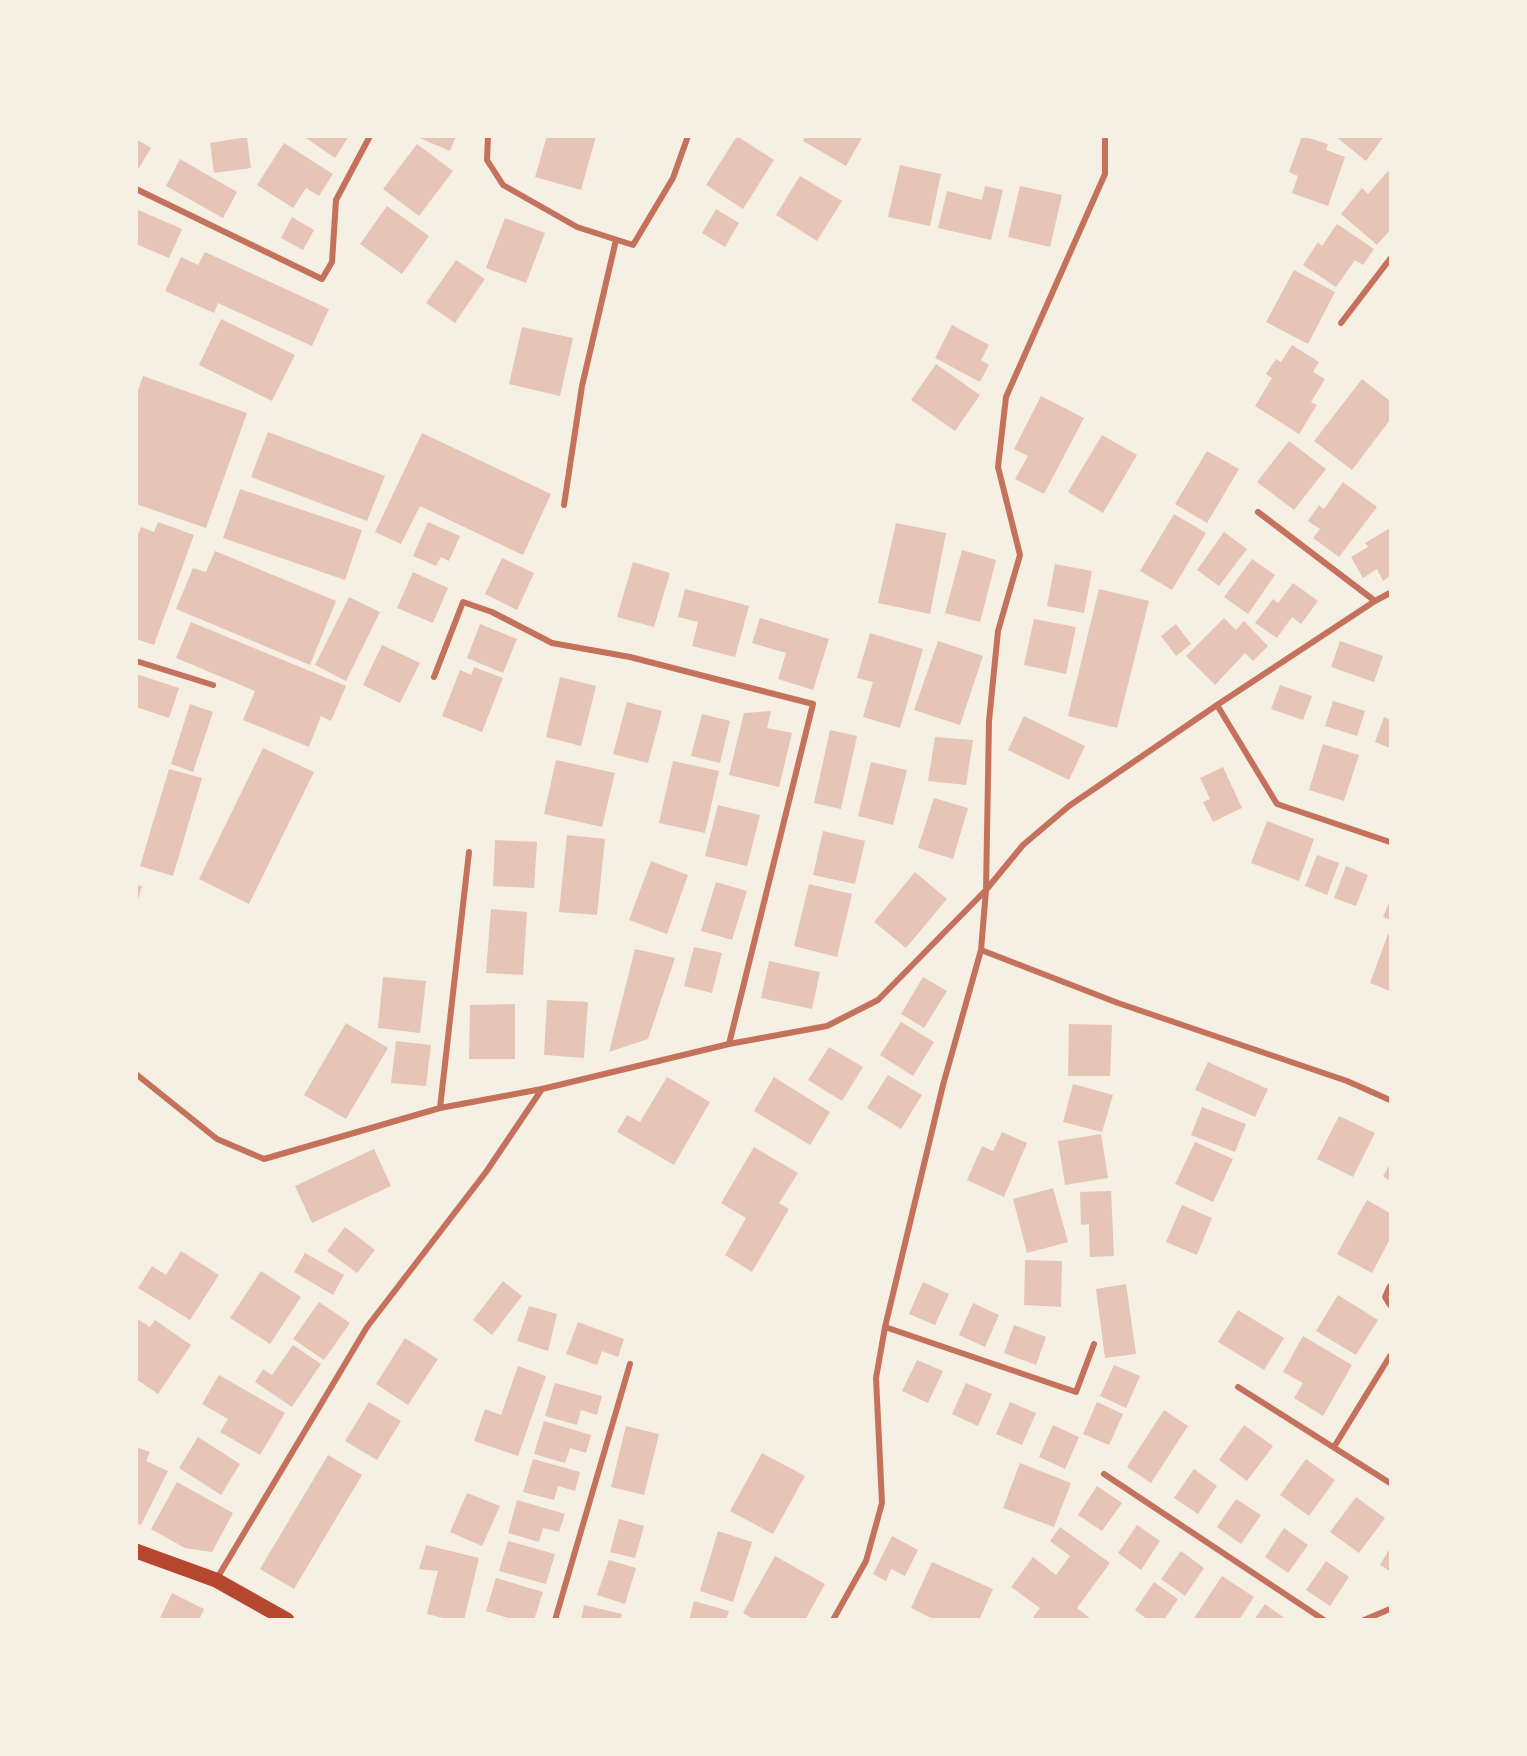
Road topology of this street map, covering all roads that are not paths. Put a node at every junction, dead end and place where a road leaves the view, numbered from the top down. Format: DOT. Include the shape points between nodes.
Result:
graph roads {
  1 [pos="370,136"];
  2 [pos="488,136"];
  3 [pos="688,136"];
  4 [pos="1105,136"];
  5 [pos="136,189"];
  6 [pos="616,240"];
  7 [pos="1390,259"];
  8 [pos="1341,323"];
  9 [pos="564,505"];
  10 [pos="1258,512"];
  11 [pos="1390,593"];
  12 [pos="1375,601"];
  13 [pos="136,661"];
  14 [pos="434,677"];
  15 [pos="213,685"];
  16 [pos="1217,705"];
  17 [pos="1390,842"];
  18 [pos="469,852"];
  19 [pos="986,890"];
  20 [pos="981,950"];
  21 [pos="729,1044"];
  22 [pos="136,1074"];
  23 [pos="542,1089"];
  24 [pos="1390,1100"];
  25 [pos="440,1108"];
  26 [pos="1390,1286"];
  27 [pos="1390,1305"];
  28 [pos="885,1327"];
  29 [pos="1094,1344"];
  30 [pos="1390,1356"];
  31 [pos="630,1364"];
  32 [pos="1238,1387"];
  33 [pos="1334,1447"];
  34 [pos="1104,1474"];
  35 [pos="1390,1483"];
  36 [pos="136,1551"];
  37 [pos="216,1580"];
  38 [pos="1390,1610"];
  39 [pos="287,1620"];
  40 [pos="555,1620"];
  41 [pos="833,1620"];
  42 [pos="1324,1620"];
  43 [pos="1364,1620"];
  1 -- 5 [label="street" via="336,200 332,262 322,279"];
  2 -- 6 [label="street" via="487,160 503,185 577,227"];
  3 -- 6 [label="street" via="673,178 633,245"];
  4 -- 19 [label="street" via="1105,174 1006,397 998,467 1020,555 999,631 989,721"];
  6 -- 9 [label="street" via="582,386"];
  7 -- 8 [label="street"];
  10 -- 12 [label="street"];
  11 -- 12 [label="street"];
  12 -- 16 [label="street"];
  13 -- 15 [label="street"];
  14 -- 21 [label="street" via="463,602 492,612 552,643 630,657 813,704"];
  16 -- 17 [label="street" via="1277,804"];
  16 -- 19 [label="street" via="1069,806 1023,845"];
  18 -- 25 [label="street"];
  19 -- 20 [label="street"];
  19 -- 21 [label="street" via="878,1000 827,1026"];
  20 -- 24 [label="street" via="1118,1003 1347,1081"];
  20 -- 28 [label="street" via="943,1085"];
  21 -- 23 [label="street"];
  22 -- 25 [label="street" via="217,1139 264,1159"];
  23 -- 25 [label="street"];
  23 -- 37 [label="street" via="486,1172 367,1327"];
  26 -- 27 [label="street" via="1385,1297"];
  28 -- 29 [label="street" via="1076,1392"];
  28 -- 41 [label="street" via="876,1378 882,1503 866,1561"];
  30 -- 33 [label="street"];
  31 -- 40 [label="street"];
  32 -- 33 [label="street"];
  33 -- 35 [label="street"];
  34 -- 42 [label="street"];
  36 -- 37 [label="main road"];
  37 -- 39 [label="main road"];
  38 -- 43 [label="street"];
}
